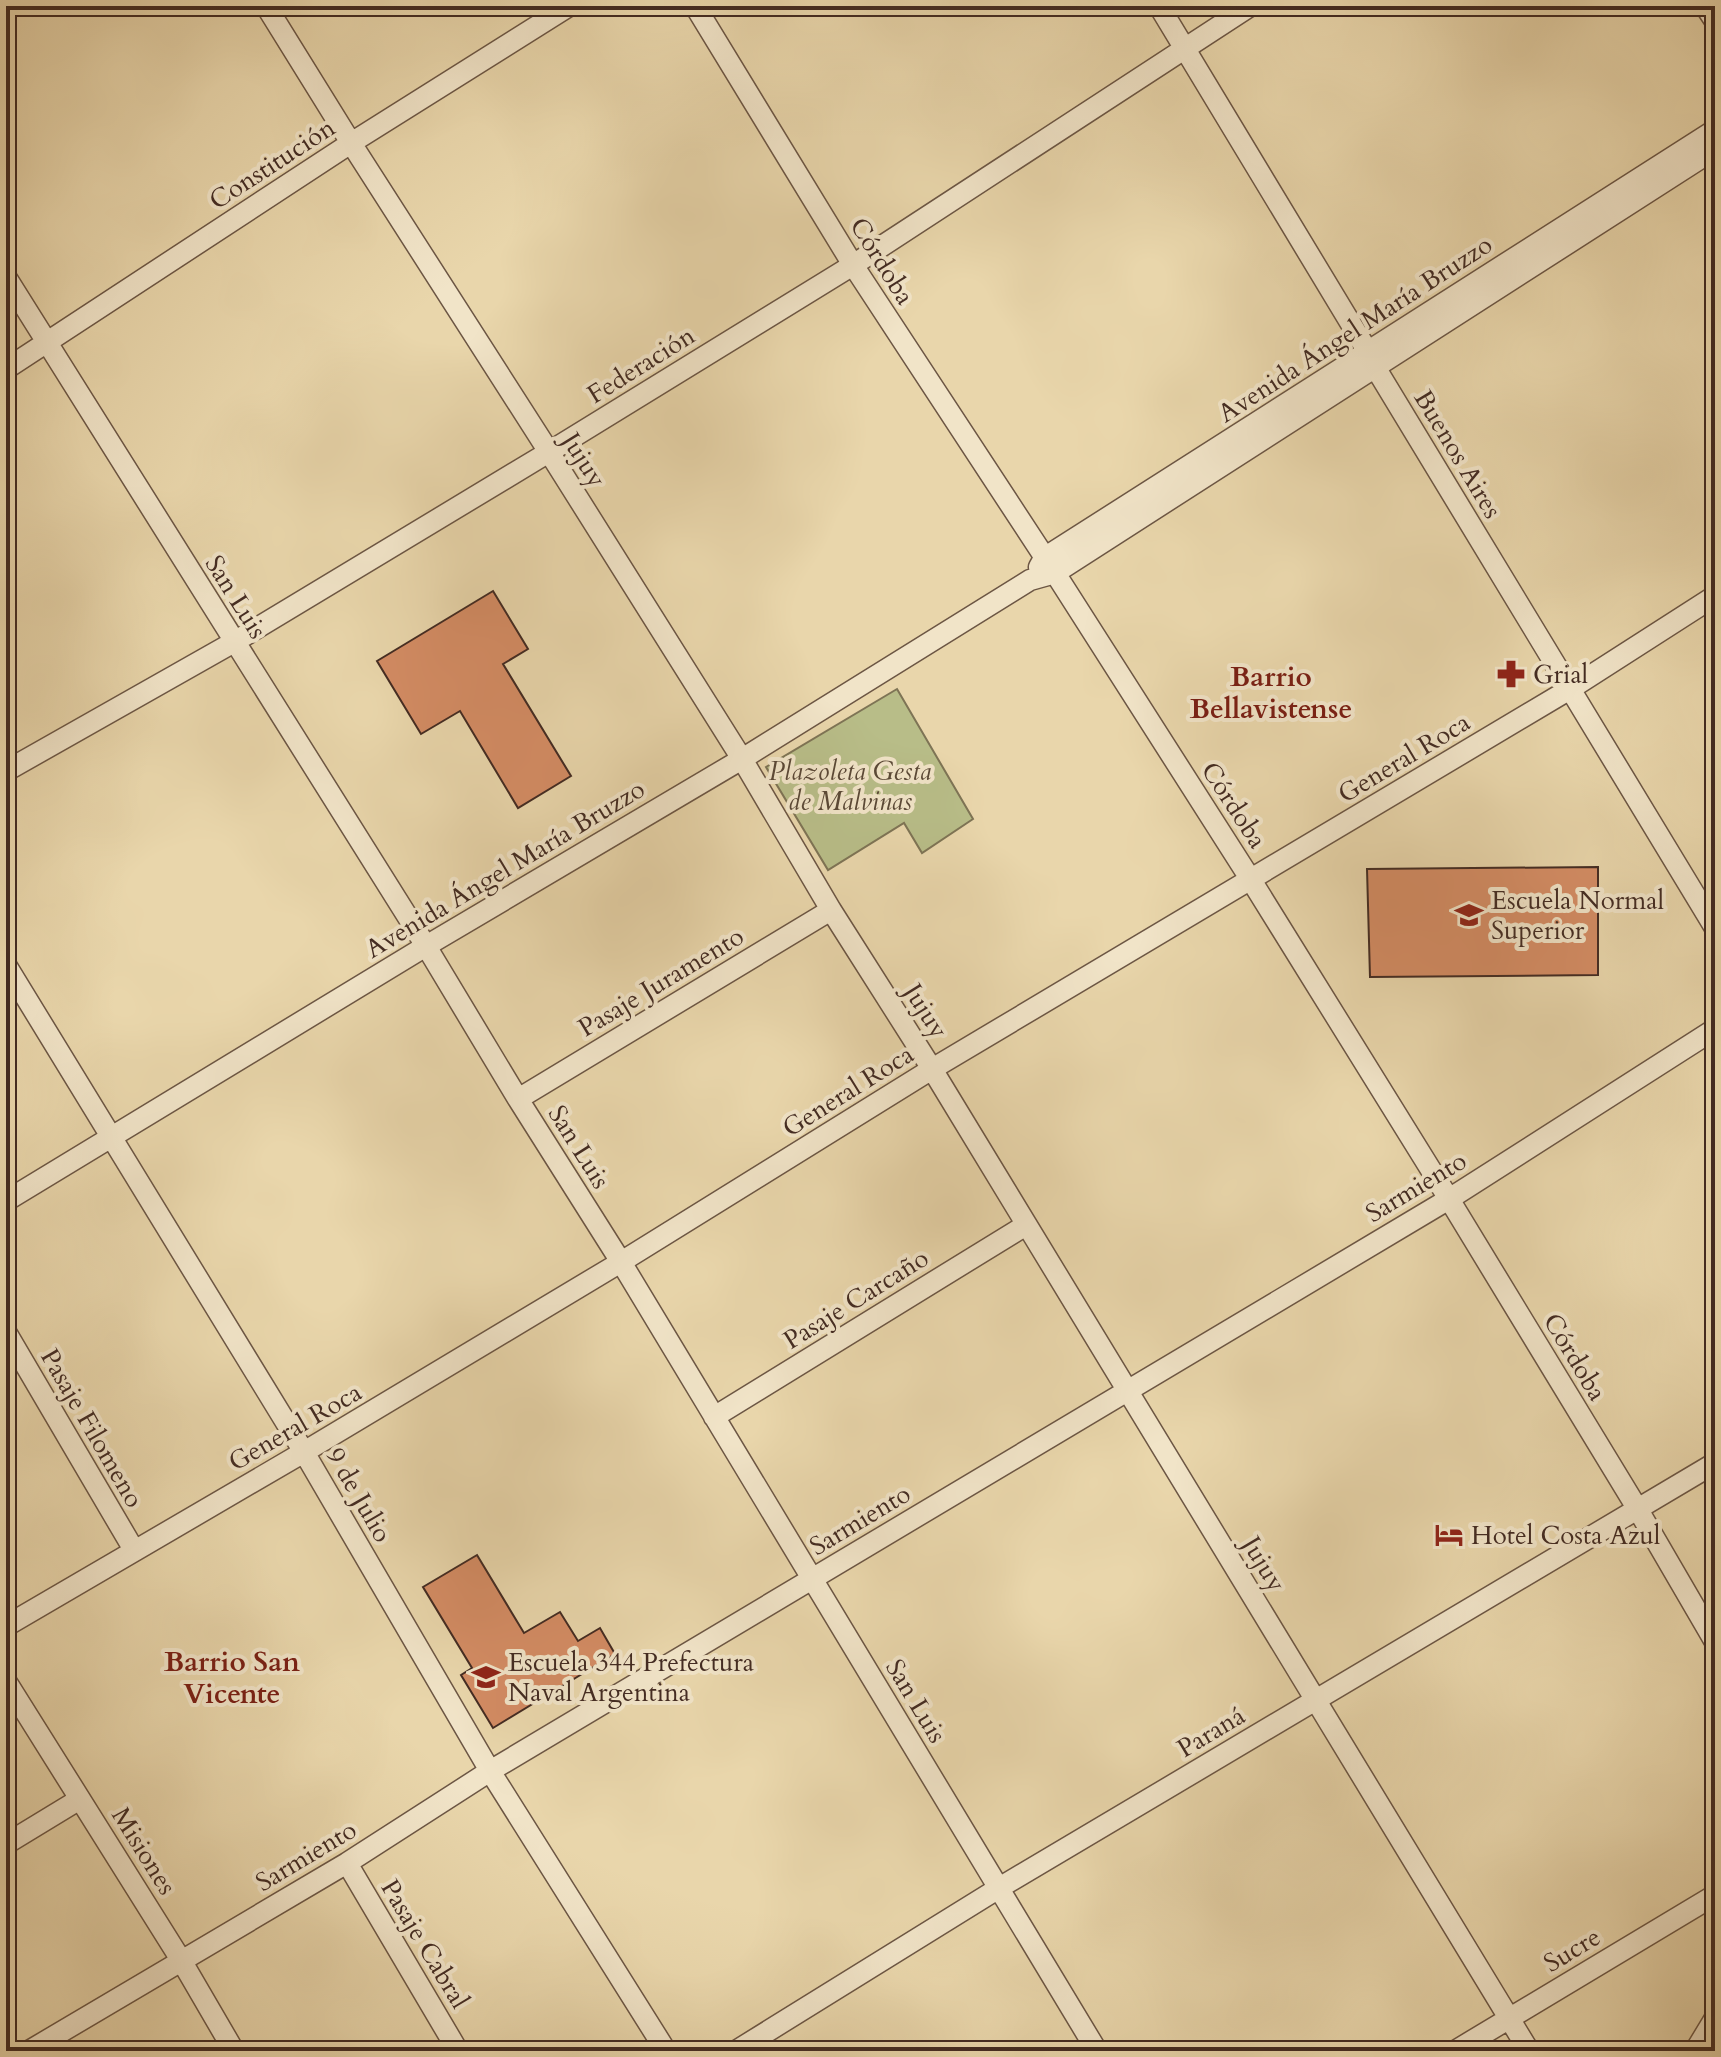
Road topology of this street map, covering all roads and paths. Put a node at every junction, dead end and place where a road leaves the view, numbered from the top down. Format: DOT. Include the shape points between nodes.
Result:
graph roads {
  1 [pos="266,6"];
  2 [pos="569,6"];
  3 [pos="695,6"];
  4 [pos="1159,6"];
  5 [pos="1250,6"];
  6 [pos="1705,6"];
  7 [pos="1715,21"];
  8 [pos="1185,49"];
  9 [pos="1715,130"];
  10 [pos="351,143"];
  11 [pos="1715,149"];
  12 [pos="853,265"];
  13 [pos="6,277"];
  14 [pos="47,342"];
  15 [pos="1372,360"];
  16 [pos="6,369"];
  17 [pos="549,452"];
  18 [pos="1050,565"];
  19 [pos="1715,596"];
  20 [pos="234,642"];
  21 [pos="1570,689"];
  22 [pos="742,759"];
  23 [pos="6,771"];
  24 [pos="1251,880"];
  25 [pos="831,910"];
  26 [pos="1715,928"];
  27 [pos="426,946"];
  28 [pos="6,965"];
  29 [pos="1715,1029"];
  30 [pos="932,1069"];
  31 [pos="518,1099"];
  32 [pos="112,1136"];
  33 [pos="1449,1199"];
  34 [pos="6,1201"];
  35 [pos="1026,1225"];
  36 [pos="621,1262"];
  37 [pos="6,1332"];
  38 [pos="1127,1389"];
  39 [pos="714,1417"];
  40 [pos="304,1452"];
  41 [pos="1715,1463"];
  42 [pos="1637,1508"];
  43 [pos="134,1550"];
  44 [pos="812,1579"];
  45 [pos="6,1626"];
  46 [pos="1715,1642"];
  47 [pos="6,1681"];
  48 [pos="1317,1700"];
  49 [pos="490,1771"];
  50 [pos="80,1799"];
  51 [pos="6,1844"];
  52 [pos="347,1863"];
  53 [pos="999,1888"];
  54 [pos="1715,1895"];
  55 [pos="181,1960"];
  56 [pos="1508,2018"];
  57 [pos="1715,2018"];
  58 [pos="29,2051"];
  59 [pos="234,2051"];
  60 [pos="458,2051"];
  61 [pos="666,2051"];
  62 [pos="736,2051"];
  63 [pos="1097,2051"];
  64 [pos="1455,2051"];
  65 [pos="1529,2051"];
  66 [pos="1695,2051"];
  1 -- 10 [label="street, Jujuy"];
  2 -- 10 [label="street, Constitución"];
  3 -- 12 [label="street, Córdoba"];
  4 -- 8 [label="street, Buenos Aires"];
  5 -- 8 [label="street, Federación"];
  6 -- 7 [label="street"];
  8 -- 12 [label="street, Federación"];
  8 -- 15 [label="street, Buenos Aires"];
  9 -- 15 [label="street, Avenida Ángel María Bruzzo"];
  10 -- 14 [label="street, Constitución"];
  10 -- 17 [label="street, Jujuy"];
  11 -- 15 [label="street, Avenida Ángel María Bruzzo"];
  12 -- 17 [label="street, Federación"];
  12 -- 18 [label="street, Córdoba"];
  13 -- 14 [label="street, San Luis"];
  14 -- 16 [label="street, Constitución"];
  14 -- 20 [label="street, San Luis"];
  15 -- 18 [label="street, Avenida Ángel María Bruzzo"];
  15 -- 21 [label="street, Buenos Aires"];
  17 -- 20 [label="street, Federación"];
  17 -- 22 [label="street, Jujuy"];
  18 -- 22 [label="street, Avenida Ángel María Bruzzo"];
  18 -- 24 [label="street, Córdoba"];
  19 -- 21 [label="street, General Roca"];
  20 -- 23 [label="street, Federación"];
  20 -- 27 [label="street, San Luis"];
  21 -- 24 [label="street, General Roca"];
  21 -- 26 [label="street, Buenos Aires"];
  22 -- 25 [label="street, Jujuy"];
  22 -- 27 [label="street, Avenida Ángel María Bruzzo"];
  24 -- 30 [label="street, General Roca"];
  24 -- 33 [label="street, Córdoba"];
  25 -- 30 [label="street, Jujuy"];
  25 -- 31 [label="street, Pasaje Juramento"];
  27 -- 31 [label="street, San Luis"];
  27 -- 32 [label="street, Avenida Ángel María Bruzzo"];
  28 -- 32 [label="street, 9 de Julio"];
  29 -- 33 [label="street, Sarmiento"];
  30 -- 35 [label="street, Jujuy"];
  30 -- 36 [label="street, General Roca"];
  31 -- 36 [label="street, San Luis"];
  32 -- 34 [label="street, Avenida Ángel María Bruzzo"];
  32 -- 40 [label="street, 9 de Julio"];
  33 -- 38 [label="street, Sarmiento"];
  33 -- 42 [label="street, Córdoba"];
  35 -- 38 [label="street, Jujuy"];
  35 -- 39 [label="street, Pasaje Carcaño"];
  36 -- 39 [label="street, San Luis"];
  36 -- 40 [label="street, General Roca"];
  37 -- 43 [label="street, Pasaje Filomeno"];
  38 -- 44 [label="street, Sarmiento"];
  38 -- 48 [label="street, Jujuy"];
  39 -- 44 [label="street, San Luis"];
  40 -- 43 [label="street, General Roca"];
  40 -- 49 [label="street, 9 de Julio"];
  41 -- 42 [label="street, Paraná"];
  42 -- 46 [label="street, Córdoba"];
  42 -- 48 [label="street, Paraná"];
  43 -- 45 [label="street, General Roca"];
  44 -- 49 [label="street, Sarmiento"];
  44 -- 53 [label="street, San Luis"];
  47 -- 50 [label="street, Misiones"];
  48 -- 53 [label="street, Paraná"];
  48 -- 56 [label="street, Jujuy"];
  49 -- 52 [label="street, Sarmiento"];
  49 -- 61 [label="street, 9 de Julio"];
  50 -- 51 [label="street"];
  50 -- 55 [label="street, Misiones"];
  52 -- 55 [label="street, Sarmiento"];
  52 -- 60 [label="street, Pasaje Cabral"];
  53 -- 62 [label="street, Paraná"];
  53 -- 63 [label="street, San Luis"];
  54 -- 56 [label="street, Sucre"];
  55 -- 58 [label="street, Sarmiento"];
  55 -- 59 [label="street, Misiones"];
  56 -- 64 [label="street, Sucre"];
  56 -- 65 [label="street, Jujuy"];
  57 -- 66 [label="street"];
}
